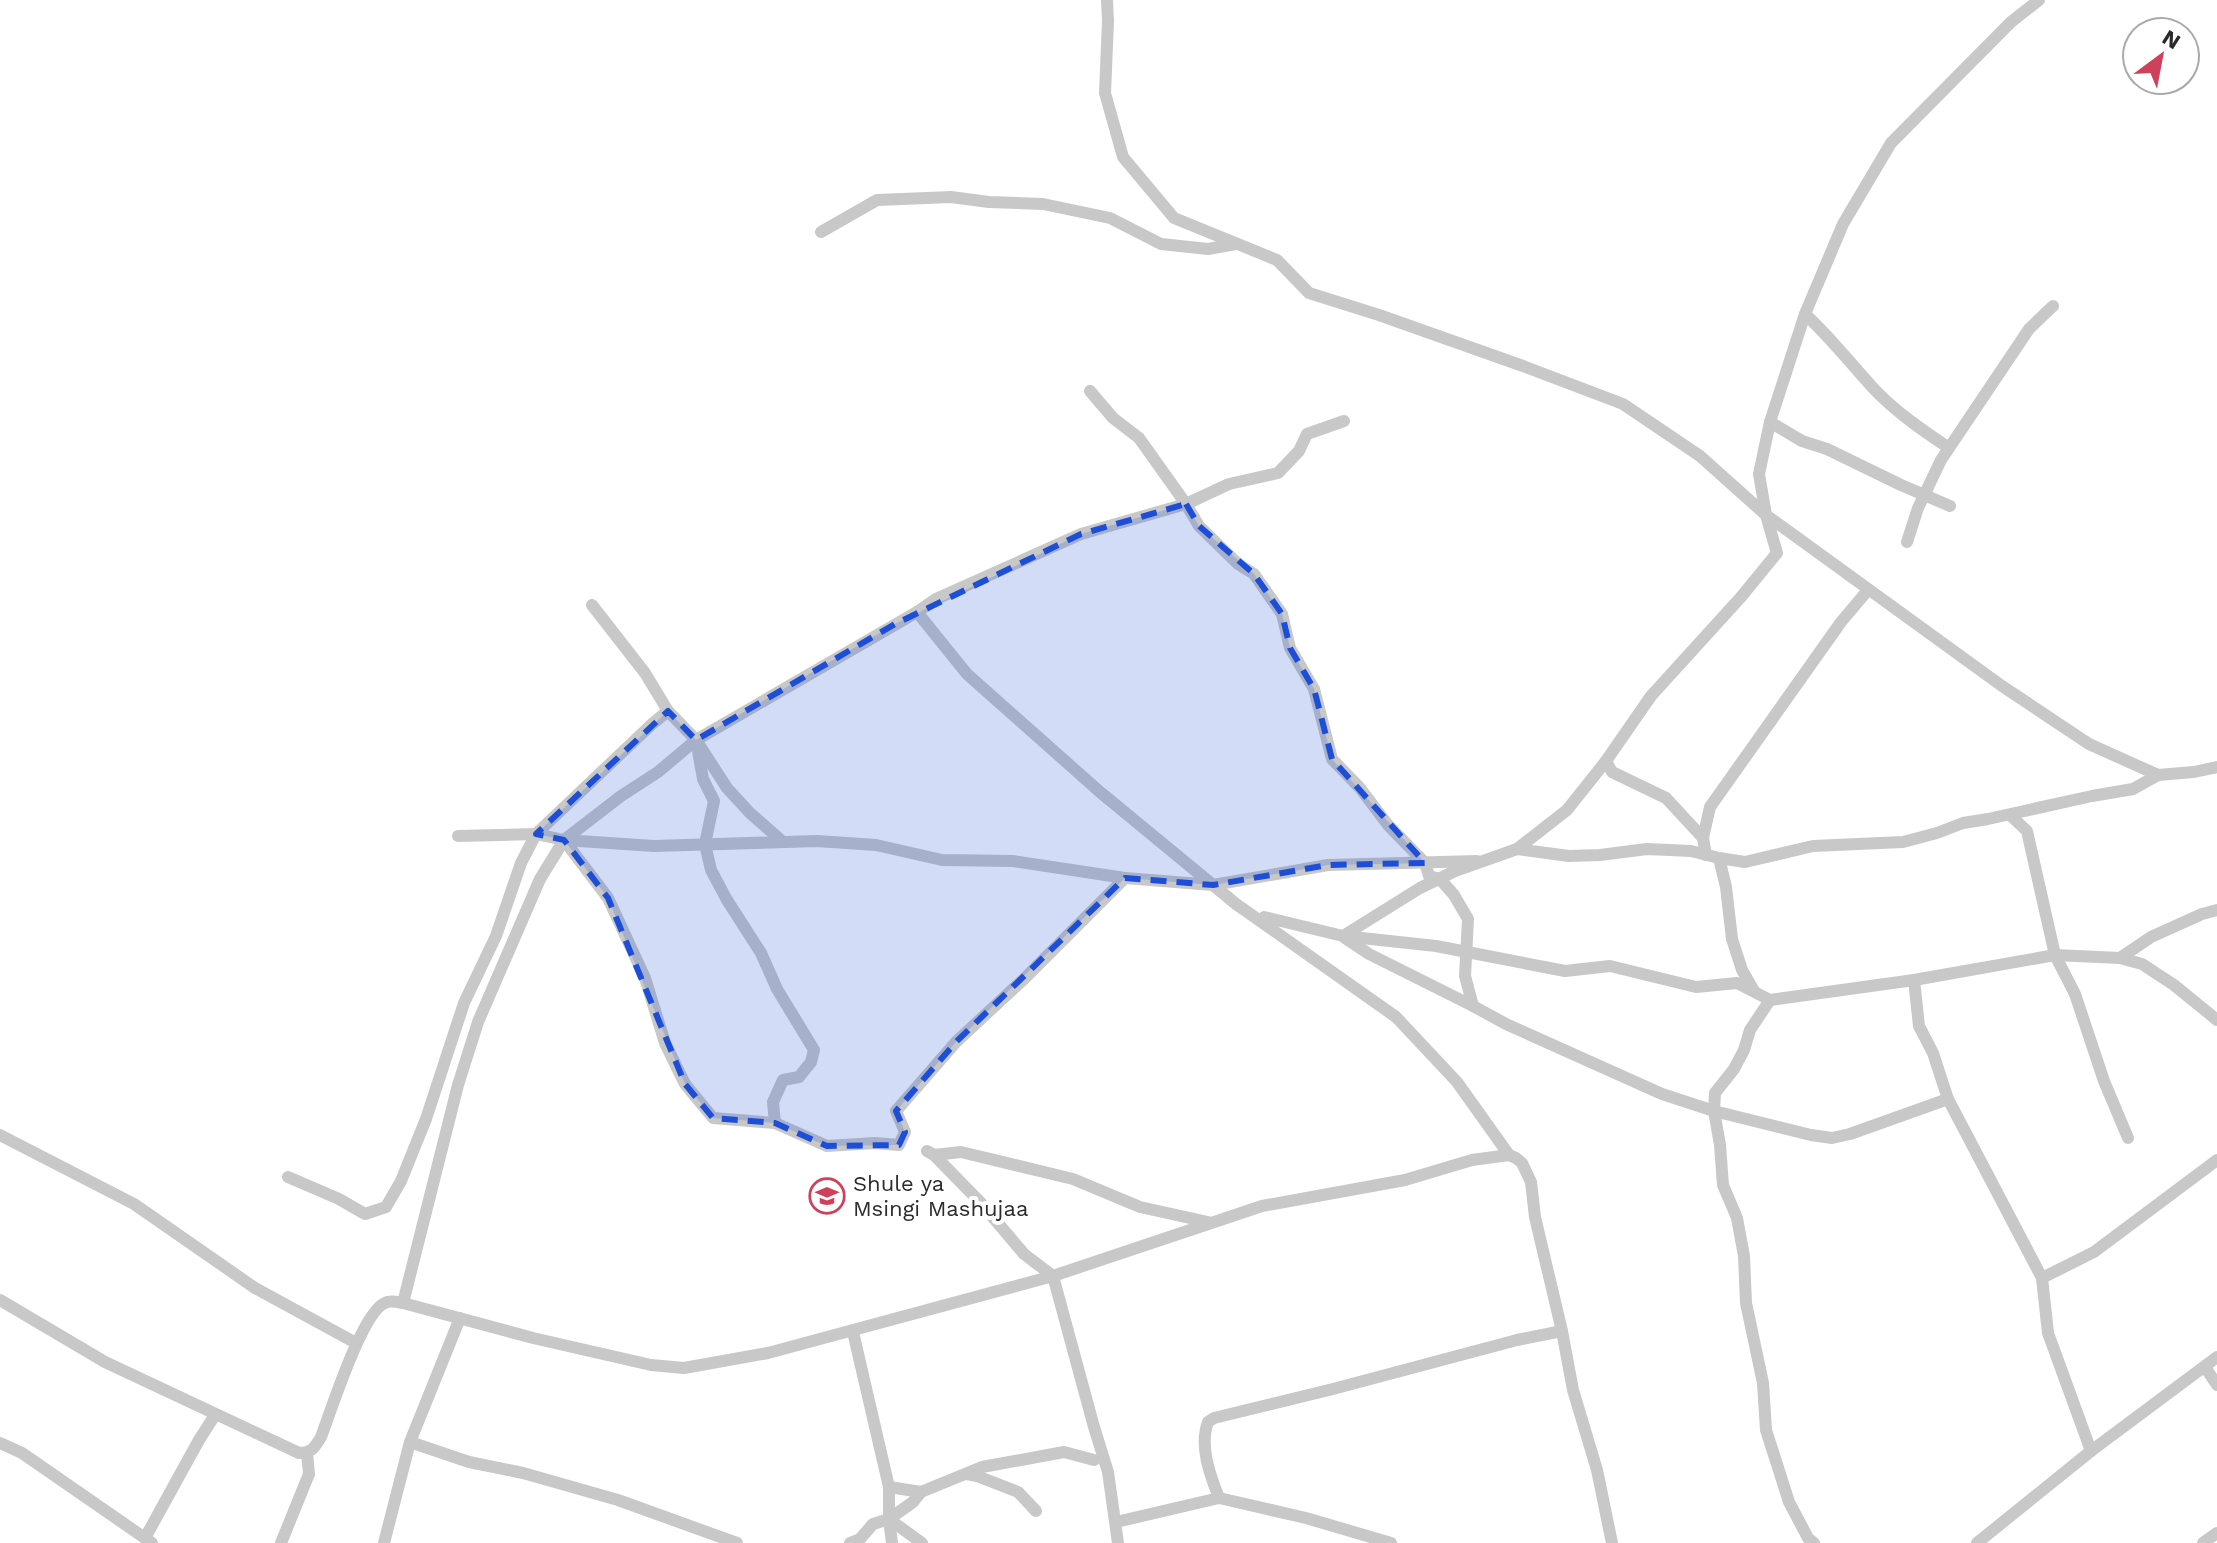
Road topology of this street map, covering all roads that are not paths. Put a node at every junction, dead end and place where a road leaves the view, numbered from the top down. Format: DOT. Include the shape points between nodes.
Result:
graph roads {
  1 [pos="1107,0"];
  2 [pos="2039,0"];
  3 [pos="821,232"];
  4 [pos="1237,243"];
  5 [pos="2053,306"];
  6 [pos="1805,314"];
  7 [pos="1090,391"];
  8 [pos="1344,421"];
  9 [pos="1770,422"];
  10 [pos="1949,448"];
  11 [pos="1924,495"];
  12 [pos="1186,504"];
  13 [pos="1950,506"];
  14 [pos="1766,515"];
  15 [pos="1907,542"];
  16 [pos="1868,590"];
  17 [pos="592,605"];
  18 [pos="917,612"];
  19 [pos="668,711"];
  20 [pos="696,740"];
  21 [pos="1606,761"];
  22 [pos="2217,767"];
  23 [pos="2158,775"];
  24 [pos="2010,815"];
  25 [pos="536,834"];
  26 [pos="458,836"];
  27 [pos="1703,838"];
  28 [pos="564,840"];
  29 [pos="783,842"];
  30 [pos="705,844"];
  31 [pos="1517,849"];
  32 [pos="1706,855"];
  33 [pos="1719,858"];
  34 [pos="1488,861"];
  35 [pos="1425,863"];
  36 [pos="1125,878"];
  37 [pos="1440,879"];
  38 [pos="1213,885"];
  39 [pos="2217,910"];
  40 [pos="1254,915"];
  41 [pos="1343,936"];
  42 [pos="1467,952"];
  43 [pos="2055,955"];
  44 [pos="2120,958"];
  45 [pos="1914,980"];
  46 [pos="1754,991"];
  47 [pos="1770,1000"];
  48 [pos="1473,1006"];
  49 [pos="2217,1020"];
  50 [pos="1948,1099"];
  51 [pos="1714,1111"];
  52 [pos="775,1123"];
  53 [pos="0,1135"];
  54 [pos="2128,1138"];
  55 [pos="1509,1155"];
  56 [pos="2217,1160"];
  57 [pos="288,1177"];
  58 [pos="1211,1223"];
  59 [pos="1053,1276"];
  60 [pos="2042,1278"];
  61 [pos="0,1300"];
  62 [pos="403,1303"];
  63 [pos="460,1318"];
  64 [pos="1562,1331"];
  65 [pos="853,1332"];
  66 [pos="356,1343"];
  67 [pos="2217,1357"];
  68 [pos="2205,1367"];
  69 [pos="2217,1385"];
  70 [pos="215,1415"];
  71 [pos="410,1442"];
  72 [pos="0,1443"];
  73 [pos="2091,1451"];
  74 [pos="307,1453"];
  75 [pos="1094,1460"];
  76 [pos="967,1474"];
  77 [pos="889,1487"];
  78 [pos="921,1492"];
  79 [pos="1219,1498"];
  80 [pos="1036,1511"];
  81 [pos="889,1519"];
  82 [pos="1116,1522"];
  83 [pos="2217,1533"];
  84 [pos="149,1540"];
  85 [pos="857,1542"];
  86 [pos="281,1543"];
  87 [pos="384,1543"];
  88 [pos="737,1543"];
  89 [pos="892,1543"];
  90 [pos="922,1543"];
  91 [pos="1118,1543"];
  92 [pos="1391,1543"];
  93 [pos="1612,1543"];
  94 [pos="1814,1543"];
  95 [pos="1977,1543"];
  96 [pos="2203,1543"];
  1 -- 4 [label="street" via="1105,93 1123,157 1174,218"];
  2 -- 6 [label="street" via="1891,143 1843,224"];
  3 -- 4 [label="street" via="877,200 951,197 1043,204 1110,218 1161,244 1208,249"];
  4 -- 14 [label="street" via="1277,260 1309,293 1623,404 1700,456"];
  5 -- 10 [label="street" via="2029,329"];
  6 -- 9 [label="street"];
  6 -- 10 [label="street" via="1906,419"];
  7 -- 12 [label="street" via="1139,438"];
  8 -- 12 [label="street" via="1307,434 1278,473 1229,484"];
  9 -- 11 [label="street"];
  9 -- 14 [label="street" via="1759,474"];
  10 -- 11 [label="street"];
  11 -- 13 [label="street"];
  11 -- 15 [label="street"];
  12 -- 18 [label="street" via="1081,534"];
  12 -- 35 [label="street" via="1199,526 1254,574 1282,614 1290,648 1314,689 1332,759"];
  14 -- 16 [label="street"];
  14 -- 21 [label="street" via="1777,553 1651,696"];
  16 -- 23 [label="street" via="2089,744"];
  16 -- 27 [label="street" via="1717,796"];
  17 -- 19 [label="street"];
  18 -- 20 [label="street"];
  18 -- 38 [label="street" via="967,674"];
  19 -- 20 [label="street"];
  19 -- 25 [label="street"];
  20 -- 28 [label="street"];
  20 -- 29 [label="street" via="727,788"];
  20 -- 30 [label="street" via="703,779 714,801"];
  21 -- 27 [label="street" via="1612,772 1666,798"];
  21 -- 31 [label="street" via="1567,810"];
  22 -- 23 [label="street"];
  23 -- 24 [label="street" via="2133,789"];
  24 -- 33 [label="street" via="1903,842 1813,846 1745,862"];
  24 -- 43 [label="street" via="2027,831"];
  25 -- 26 [label="street"];
  25 -- 28 [label="street"];
  25 -- 57 [label="street" via="464,1003 426,1119 386,1207 365,1214"];
  27 -- 32 [label="street"];
  28 -- 30 [label="street"];
  28 -- 52 [label="street" via="608,898 685,1084 713,1118"];
  28 -- 62 [label="street" via="540,879 478,1022"];
  29 -- 30 [label="street"];
  29 -- 36 [label="street" via="876,845 942,860 1013,861"];
  30 -- 52 [label="street" via="721,890 814,1050 799,1077 783,1080 773,1102"];
  31 -- 32 [label="street" via="1569,856 1647,849"];
  31 -- 34 [label="street"];
  32 -- 33 [label="street"];
  33 -- 46 [label="street" via="1732,939"];
  34 -- 35 [label="street"];
  34 -- 37 [label="street"];
  35 -- 37 [label="street" via="1429,876"];
  35 -- 38 [label="street" via="1328,865"];
  36 -- 38 [label="street"];
  36 -- 52 [label="street" via="956,1042 896,1111 905,1132 899,1145 827,1146"];
  37 -- 41 [label="street"];
  37 -- 42 [label="street" via="1468,919"];
  38 -- 40 [label="street"];
  39 -- 44 [label="street" via="2151,937"];
  40 -- 41 [label="street"];
  40 -- 55 [label="street" via="1396,1017 1457,1082"];
  41 -- 42 [label="street"];
  41 -- 48 [label="street"];
  42 -- 46 [label="street" via="1565,971 1610,966 1696,987 1737,983"];
  42 -- 48 [label="street" via="1465,976"];
  43 -- 44 [label="street"];
  43 -- 45 [label="street"];
  43 -- 54 [label="street" via="2075,994"];
  44 -- 49 [label="street" via="2142,964"];
  45 -- 47 [label="street"];
  45 -- 50 [label="street" via="1919,1026"];
  46 -- 47 [label="street"];
  47 -- 51 [label="street" via="1734,1069 1715,1093"];
  48 -- 51 [label="street" via="1662,1094"];
  50 -- 51 [label="street" via="1832,1138"];
  50 -- 60 [label="street"];
  51 -- 94 [label="street" via="1723,1185 1737,1218 1744,1256 1766,1430 1789,1502"];
  53 -- 66 [label="street" via="134,1204 255,1288"];
  55 -- 58 [label="street" via="1262,1206"];
  55 -- 64 [label="street" via="1522,1163 1531,1182"];
  56 -- 60 [label="street" via="2094,1252"];
  58 -- 59 [label="street"];
  58 -- 59 [label="street" via="1140,1207 1073,1179 961,1152 930,1153 1024,1254"];
  59 -- 65 [label="street"];
  59 -- 82 [label="street" via="1108,1472"];
  60 -- 73 [label="street" via="2048,1333"];
  61 -- 70 [label="street" via="105,1362"];
  62 -- 63 [label="street"];
  62 -- 66 [label="street" via="387,1301 376,1308"];
  63 -- 65 [label="street" via="651,1365 684,1368"];
  63 -- 71 [label="street"];
  64 -- 79 [label="street" via="1214,1418 1208,1422 1205,1441"];
  64 -- 93 [label="street"];
  65 -- 77 [label="street"];
  66 -- 74 [label="street" via="321,1437"];
  67 -- 68 [label="street"];
  68 -- 69 [label="street"];
  68 -- 73 [label="street"];
  70 -- 74 [label="street"];
  70 -- 84 [label="street"];
  71 -- 87 [label="street"];
  71 -- 88 [label="street" via="618,1500"];
  72 -- 84 [label="street"];
  73 -- 95 [label="street"];
  74 -- 86 [label="street" via="309,1474"];
  75 -- 76 [label="street" via="1064,1452"];
  76 -- 78 [label="street"];
  76 -- 80 [label="street" via="1018,1492"];
  77 -- 78 [label="street"];
  77 -- 81 [label="street"];
  78 -- 81 [label="street"];
  79 -- 82 [label="street"];
  79 -- 92 [label="street"];
  81 -- 85 [label="street" via="873,1524"];
  81 -- 89 [label="street"];
  81 -- 90 [label="street"];
  82 -- 91 [label="street"];
  83 -- 96 [label="street"];
}
